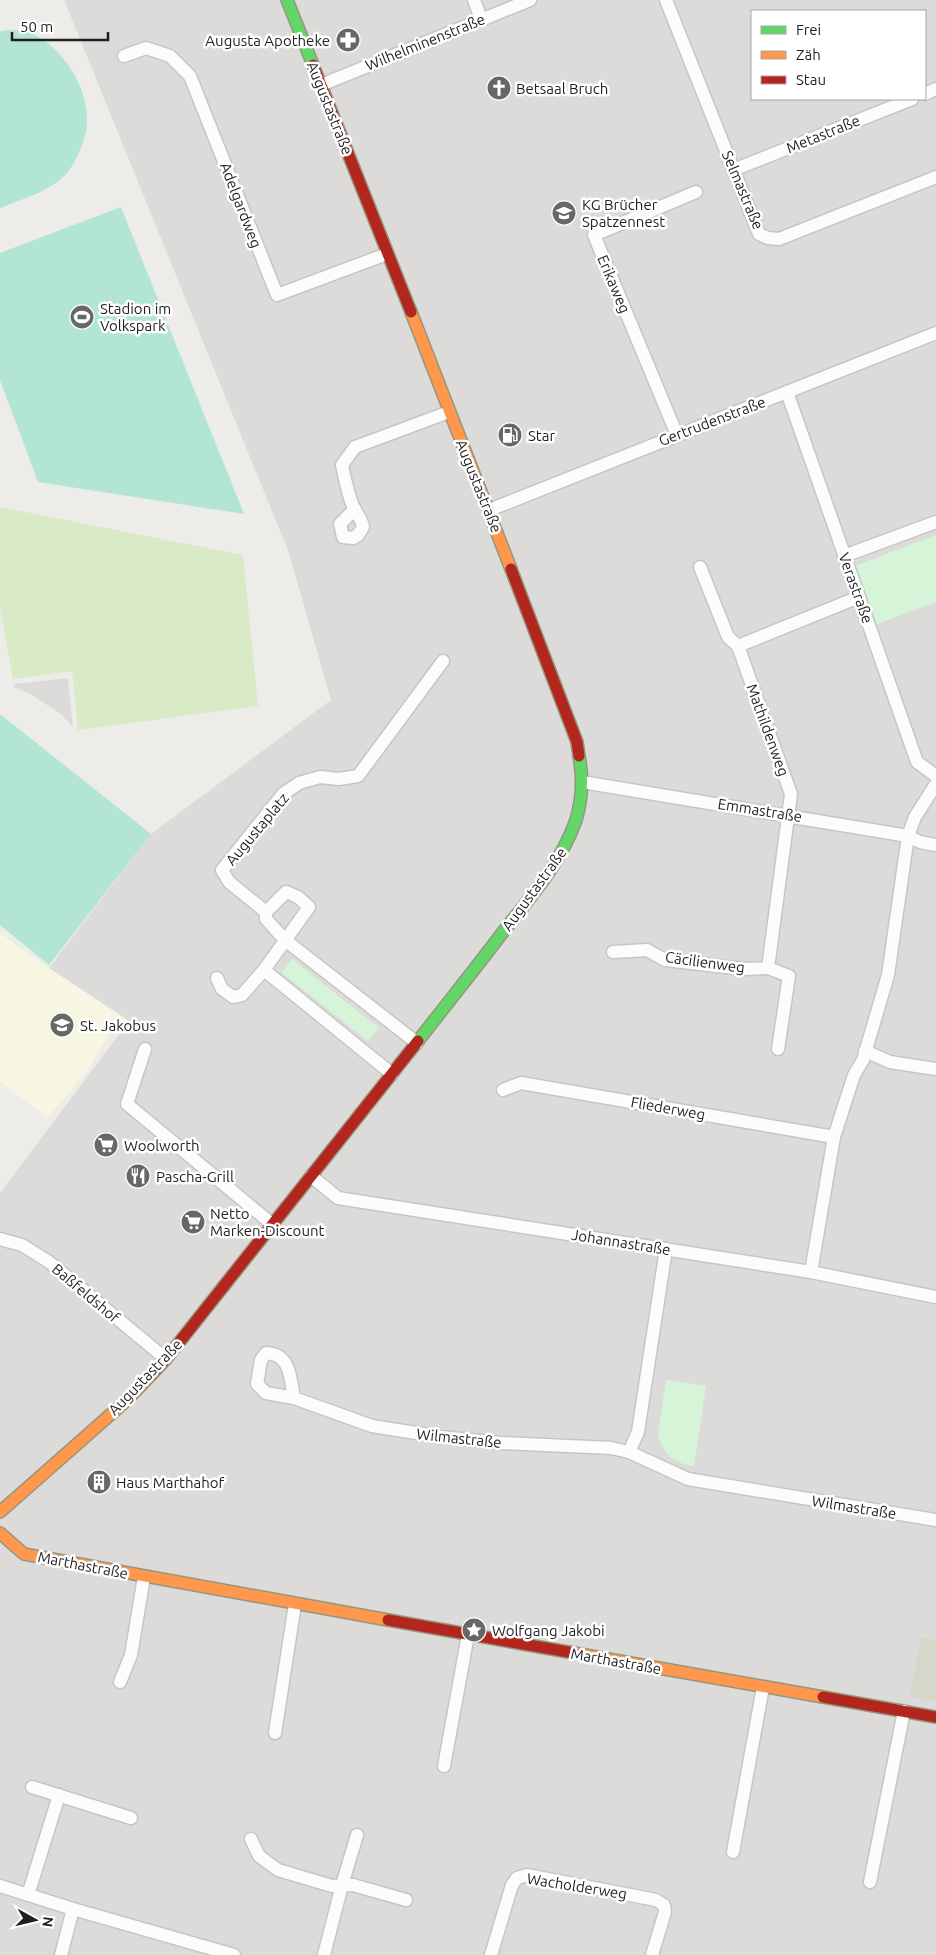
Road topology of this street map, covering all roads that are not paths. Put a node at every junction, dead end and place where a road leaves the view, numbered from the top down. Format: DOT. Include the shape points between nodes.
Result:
graph roads {
  1 [pos="287,0"];
  2 [pos="474,0"];
  3 [pos="530,0"];
  4 [pos="666,0"];
  5 [pos="481,19"];
  6 [pos="124,56"];
  7 [pos="321,85"];
  8 [pos="909,100"];
  9 [pos="733,170"];
  10 [pos="936,177"];
  11 [pos="696,192"];
  12 [pos="387,254"];
  13 [pos="936,333"];
  14 [pos="787,392"];
  15 [pos="449,412"];
  16 [pos="677,435"];
  17 [pos="354,509"];
  18 [pos="489,510"];
  19 [pos="936,522"];
  20 [pos="844,556"];
  21 [pos="700,567"];
  22 [pos="859,597"];
  23 [pos="738,646"];
  24 [pos="443,661"];
  25 [pos="936,776"];
  26 [pos="582,782"];
  27 [pos="936,784"];
  28 [pos="788,815"];
  29 [pos="908,836"];
  30 [pos="936,845"];
  31 [pos="266,912"];
  32 [pos="285,940"];
  33 [pos="613,952"];
  34 [pos="768,968"];
  35 [pos="264,970"];
  36 [pos="217,978"];
  37 [pos="417,1043"];
  38 [pos="778,1048"];
  39 [pos="145,1049"];
  40 [pos="865,1052"];
  41 [pos="936,1069"];
  42 [pos="392,1074"];
  43 [pos="502,1090"];
  44 [pos="834,1137"];
  45 [pos="311,1176"];
  46 [pos="273,1225"];
  47 [pos="0,1239"];
  48 [pos="666,1249"];
  49 [pos="811,1272"];
  50 [pos="936,1297"];
  51 [pos="166,1359"];
  52 [pos="294,1398"];
  53 [pos="629,1452"];
  54 [pos="0,1512"];
  55 [pos="936,1520"];
  56 [pos="0,1533"];
  57 [pos="144,1577"];
  58 [pos="294,1604"];
  59 [pos="468,1635"];
  60 [pos="120,1682"];
  61 [pos="763,1687"];
  62 [pos="904,1712"];
  63 [pos="936,1717"];
  64 [pos="275,1733"];
  65 [pos="444,1766"];
  66 [pos="32,1787"];
  67 [pos="58,1795"];
  68 [pos="131,1818"];
  69 [pos="358,1836"];
  70 [pos="251,1839"];
  71 [pos="734,1852"];
  72 [pos="870,1882"];
  73 [pos="342,1885"];
  74 [pos="0,1886"];
  75 [pos="28,1895"];
  76 [pos="406,1900"];
  77 [pos="73,1909"];
  78 [pos="61,1955"];
  79 [pos="234,1955"];
  80 [pos="324,1955"];
  81 [pos="491,1955"];
  82 [pos="652,1955"];
  1 -- 7 [label="main road, Augustastraße"];
  2 -- 5 [label="street"];
  3 -- 5 [label="street, Wilhelminenstraße"];
  4 -- 9 [label="street, Selmastraße"];
  5 -- 7 [label="street, Wilhelminenstraße"];
  6 -- 12 [label="street, Adelgardweg" via="146,48 170,56 190,76 276,295"];
  7 -- 12 [label="main road, Augustastraße"];
  8 -- 9 [label="street, Metastraße"];
  9 -- 10 [label="street, Selmastraße" via="759,234 779,239"];
  11 -- 16 [label="street, Erikaweg" via="594,235"];
  12 -- 15 [label="main road, Augustastraße"];
  13 -- 14 [label="street, Gertrudenstraße"];
  14 -- 16 [label="street, Gertrudenstraße"];
  14 -- 20 [label="street, Verastraße"];
  15 -- 17 [label="street" via="355,447 342,466"];
  15 -- 18 [label="main road, Augustastraße"];
  16 -- 18 [label="street, Gertrudenstraße"];
  18 -- 26 [label="main road, Augustastraße" via="577,742"];
  19 -- 20 [label="street"];
  20 -- 22 [label="street, Verastraße"];
  21 -- 23 [label="street, Mathildenweg" via="728,637"];
  22 -- 23 [label="street"];
  22 -- 25 [label="street, Verastraße" via="917,762"];
  23 -- 28 [label="street, Mathildenweg" via="791,794"];
  24 -- 31 [label="street, Augustaplatz" via="358,776 320,777 299,783 283,794 222,870 229,882"];
  26 -- 28 [label="street, Emmastraße"];
  26 -- 37 [label="main road, Augustastraße" via="578,816 559,858"];
  27 -- 29 [label="street" via="915,817"];
  28 -- 29 [label="street, Emmastraße"];
  28 -- 34 [label="street"];
  29 -- 30 [label="street, Emmastraße"];
  29 -- 40 [label="street" via="888,975"];
  31 -- 32 [label="street, Augustaplatz" via="266,919"];
  31 -- 32 [label="street" via="286,892 298,896 309,907"];
  32 -- 35 [label="street"];
  32 -- 37 [label="street, Augustaplatz"];
  33 -- 34 [label="street, Cäcilienweg" via="647,950 665,960 744,970"];
  34 -- 38 [label="street" via="788,976"];
  35 -- 36 [label="street" via="242,995 234,997 222,989"];
  35 -- 42 [label="street"];
  37 -- 42 [label="main road, Augustastraße"];
  39 -- 46 [label="street" via="127,1104"];
  40 -- 41 [label="street" via="890,1062"];
  40 -- 44 [label="street"];
  42 -- 45 [label="main road, Augustastraße"];
  43 -- 44 [label="street, Fliederweg" via="520,1083"];
  44 -- 49 [label="street"];
  45 -- 46 [label="main road, Augustastraße"];
  45 -- 48 [label="street, Johannastraße" via="338,1198"];
  46 -- 51 [label="main road, Augustastraße"];
  47 -- 51 [label="street, Baßfeldshof" via="22,1245 49,1262"];
  48 -- 49 [label="street, Johannastraße"];
  48 -- 53 [label="street" via="638,1432"];
  49 -- 50 [label="street, Johannastraße"];
  51 -- 54 [label="main road, Augustastraße" via="127,1400"];
  52 -- 53 [label="street, Wilmastraße" via="372,1426 440,1437 501,1443 598,1446"];
  53 -- 55 [label="street, Wilmastraße" via="688,1479"];
  56 -- 57 [label="main road, Marthastraße" via="24,1554"];
  57 -- 58 [label="main road, Marthastraße"];
  57 -- 60 [label="street, Marthastraße" via="131,1655"];
  58 -- 59 [label="main road, Marthastraße"];
  58 -- 64 [label="street"];
  59 -- 61 [label="main road, Marthastraße"];
  59 -- 65 [label="street"];
  61 -- 62 [label="main road, Marthastraße"];
  61 -- 71 [label="street"];
  62 -- 63 [label="main road, Marthastraße"];
  62 -- 72 [label="street"];
  66 -- 67 [label="street"];
  67 -- 68 [label="street"];
  67 -- 75 [label="street"];
  69 -- 73 [label="street"];
  70 -- 73 [label="street" via="259,1856 278,1870 332,1886"];
  73 -- 76 [label="street" via="353,1885"];
  73 -- 80 [label="street"];
  74 -- 75 [label="street"];
  75 -- 77 [label="street"];
  77 -- 78 [label="street"];
  77 -- 79 [label="street"];
  81 -- 82 [label="street, Wacholderweg" via="512,1885 517,1878 527,1875 656,1900 664,1905 665,1912"];
}
